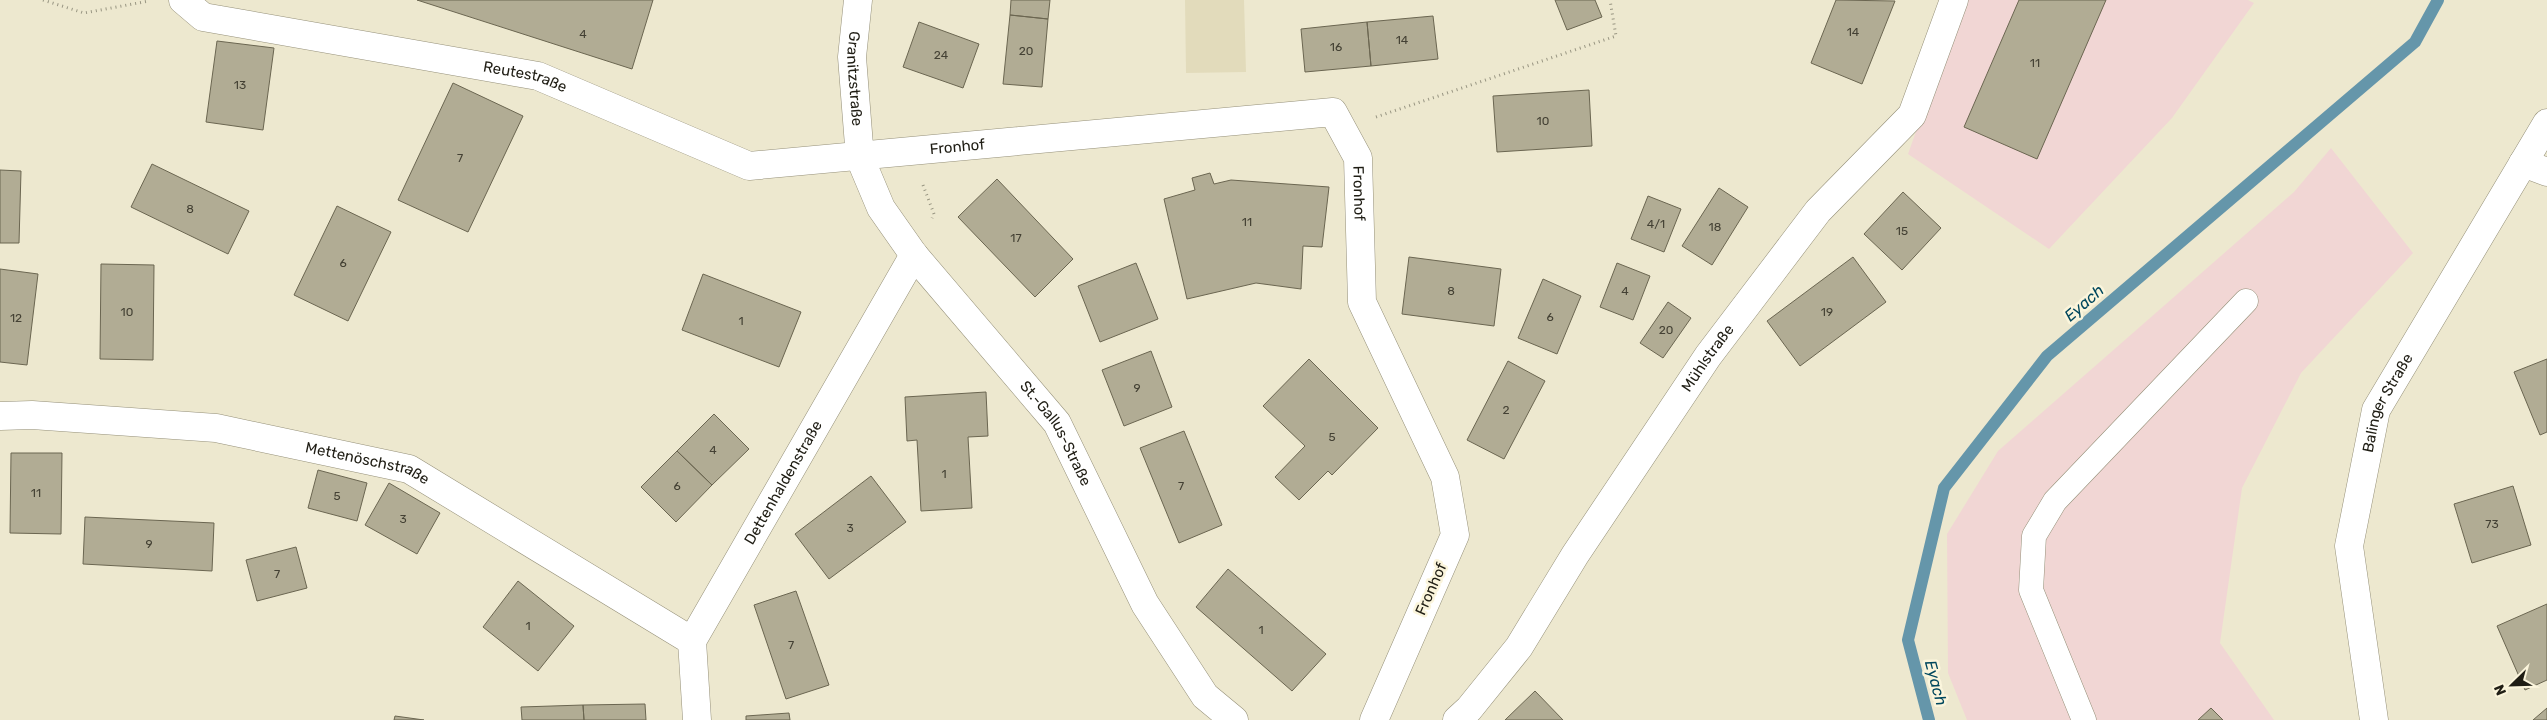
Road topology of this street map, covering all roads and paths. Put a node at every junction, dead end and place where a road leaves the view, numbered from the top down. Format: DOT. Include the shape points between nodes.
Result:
graph roads {
  1 [pos="42,0"];
  2 [pos="157,0"];
  3 [pos="183,0"];
  4 [pos="858,0"];
  5 [pos="1954,0"];
  6 [pos="2547,123"];
  7 [pos="860,158"];
  8 [pos="2535,168"];
  9 [pos="914,255"];
  10 [pos="2246,301"];
  11 [pos="0,416"];
  12 [pos="692,641"];
  13 [pos="697,720"];
  14 [pos="1234,720"];
  15 [pos="1374,720"];
  16 [pos="1457,720"];
  17 [pos="2084,720"];
  18 [pos="2374,720"];
  1 -- 2 [label="path" via="84,13"];
  3 -- 7 [label="street, Reutestraße" via="203,18 538,76 749,166"];
  4 -- 7 [label="street, Granitzstraße" via="852,57"];
  5 -- 16 [label="street, Mühlstraße" via="1912,116 1818,211 1708,356 1575,554 1518,646"];
  6 -- 8 [label="street, Balinger Straße"];
  7 -- 9 [label="street, St.-Gallus-Straße" via="881,208"];
  7 -- 15 [label="street, Fronhof" via="1333,112 1358,158 1362,302 1445,477 1455,535"];
  8 -- 18 [label="street, Balinger Straße" via="2376,410 2350,546"];
  9 -- 12 [label="street, Dettenhaldenstraße"];
  9 -- 14 [label="street, St.-Gallus-Straße" via="1058,423 1145,604 1205,696"];
  10 -- 17 [label="lane" via="2055,501 2034,536 2031,590"];
  11 -- 12 [label="street, Mettenöschstraße" via="32,415 216,428 409,468"];
  12 -- 13 [label="street"];
}
